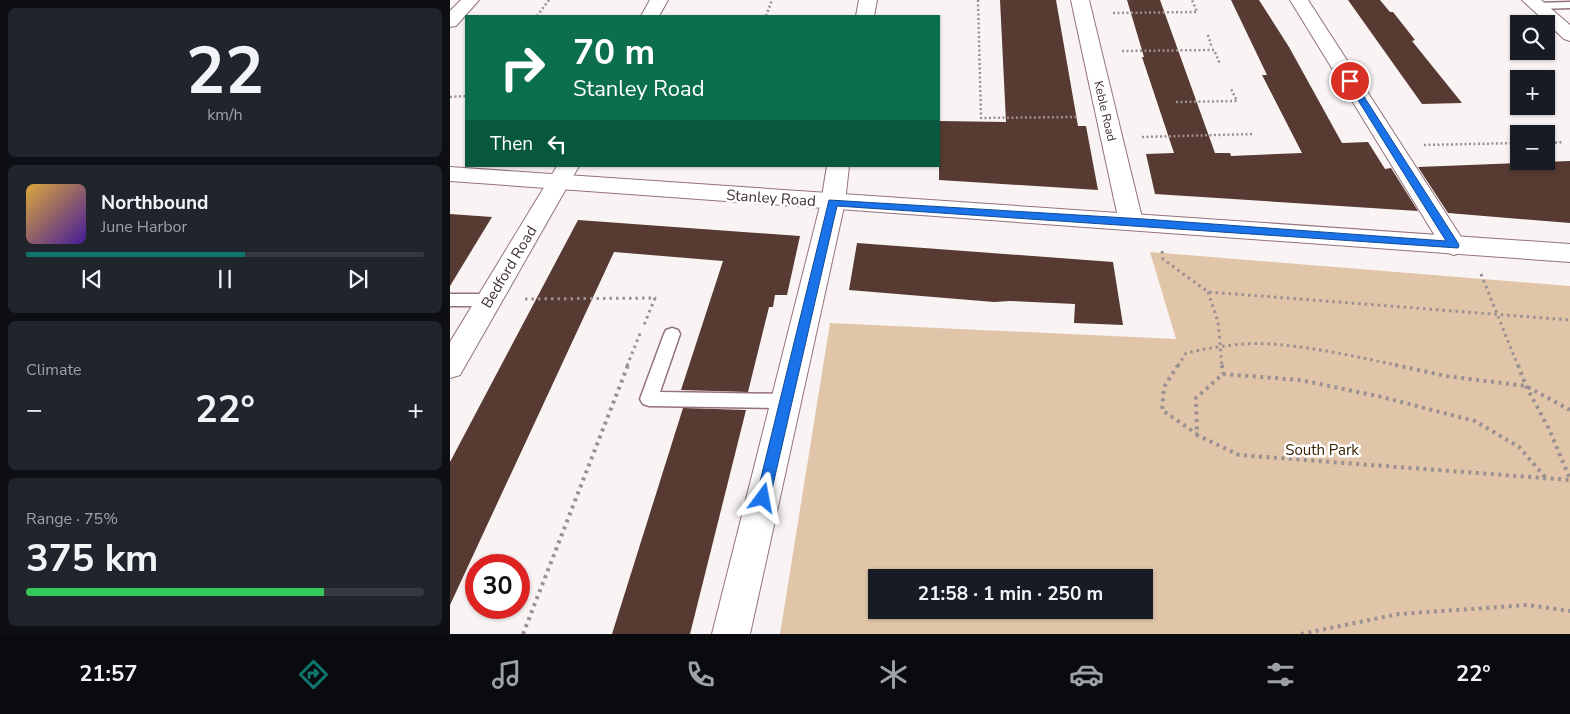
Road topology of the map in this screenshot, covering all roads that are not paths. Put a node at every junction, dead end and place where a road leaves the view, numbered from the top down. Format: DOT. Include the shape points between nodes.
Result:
graph roads {
  1 [pos="470,0"];
  2 [pos="659,0"];
  3 [pos="868,0"];
  4 [pos="1080,0"];
  5 [pos="1299,0"];
  6 [pos="1534,3"];
  7 [pos="1570,5"];
  8 [pos="651,15"];
  9 [pos="865,15"];
  10 [pos="450,22"];
  11 [pos="1570,35"];
  12 [pos="838,167"];
  13 [pos="450,174"];
  14 [pos="564,174"];
  15 [pos="832,202"];
  16 [pos="1131,222"];
  17 [pos="1461,246"];
  18 [pos="1570,253"];
  19 [pos="450,300"];
  20 [pos="490,300"];
  21 [pos="672,334"];
  22 [pos="450,367"];
  23 [pos="786,401"];
  24 [pos="731,634"];
  1 -- 10 [label="street"];
  2 -- 8 [label="street"];
  3 -- 9 [label="street"];
  4 -- 16 [label="street, Keble Road"];
  5 -- 17 [label="street" via="1391,146"];
  6 -- 7 [label="lane"];
  6 -- 11 [label="street"];
  12 -- 15 [label="street"];
  13 -- 14 [label="street, Stanley Road"];
  14 -- 15 [label="street, Stanley Road"];
  14 -- 20 [label="street, Bedford Road"];
  15 -- 16 [label="street, Stanley Road"];
  15 -- 23 [label="street"];
  16 -- 17 [label="street, Stanley Road"];
  17 -- 18 [label="street, Stanley Road"];
  19 -- 20 [label="lane"];
  20 -- 22 [label="street, Bedford Road"];
  21 -- 23 [label="lane" via="649,399"];
  23 -- 24 [label="street"];
}
